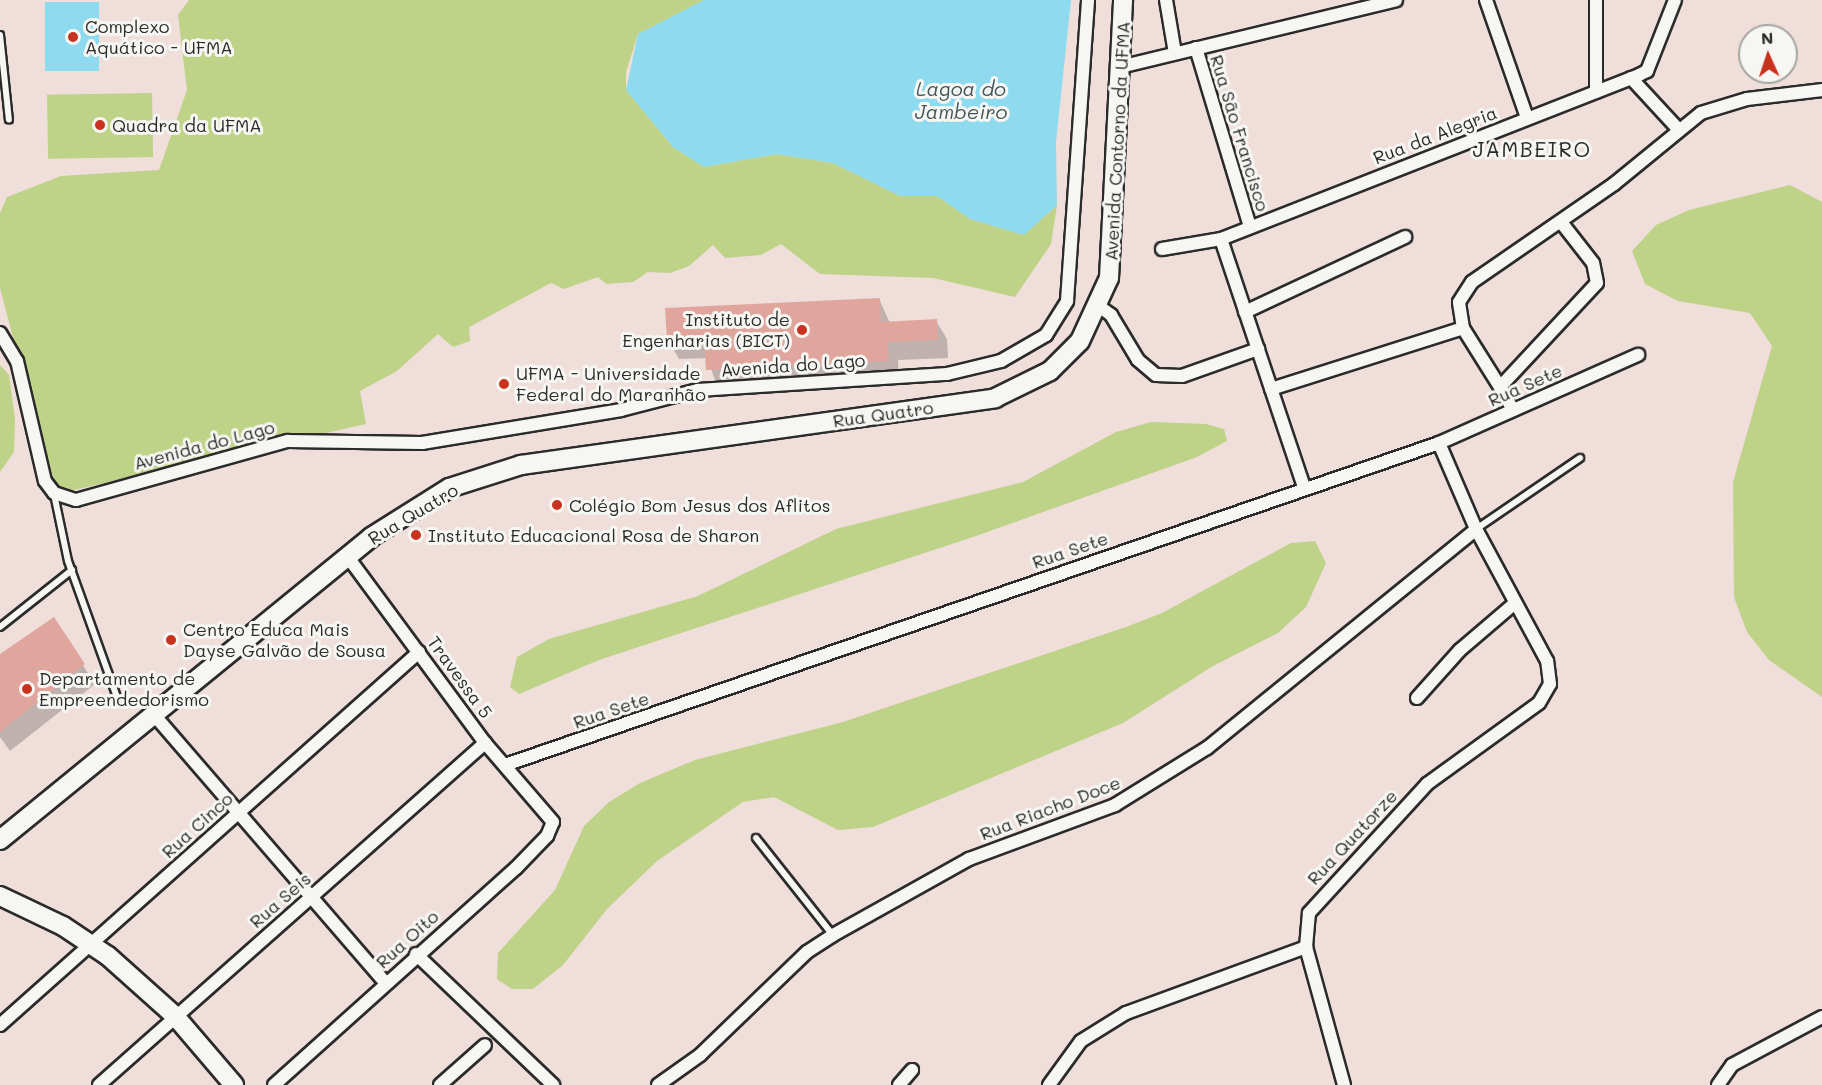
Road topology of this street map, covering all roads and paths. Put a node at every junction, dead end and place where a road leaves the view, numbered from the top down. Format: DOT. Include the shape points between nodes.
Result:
graph roads {
  1 [pos="1088,0"];
  2 [pos="1124,0"];
  3 [pos="1166,0"];
  4 [pos="1396,0"];
  5 [pos="1486,0"];
  6 [pos="1596,0"];
  7 [pos="1674,0"];
  8 [pos="0,35"];
  9 [pos="1196,48"];
  10 [pos="1175,53"];
  11 [pos="1120,67"];
  12 [pos="1631,78"];
  13 [pos="1822,90"];
  14 [pos="1596,92"];
  15 [pos="1527,118"];
  16 [pos="9,120"];
  17 [pos="1679,130"];
  18 [pos="1561,222"];
  19 [pos="1250,227"];
  20 [pos="1405,237"];
  21 [pos="1221,239"];
  22 [pos="1162,249"];
  23 [pos="1100,307"];
  24 [pos="1245,312"];
  25 [pos="1463,328"];
  26 [pos="0,333"];
  27 [pos="1258,349"];
  28 [pos="1638,355"];
  29 [pos="1050,371"];
  30 [pos="1500,387"];
  31 [pos="1271,389"];
  32 [pos="1513,410"];
  33 [pos="1439,442"];
  34 [pos="1580,458"];
  35 [pos="1304,487"];
  36 [pos="54,493"];
  37 [pos="1476,529"];
  38 [pos="347,556"];
  39 [pos="72,570"];
  40 [pos="1515,603"];
  41 [pos="0,627"];
  42 [pos="419,652"];
  43 [pos="117,696"];
  44 [pos="1417,698"];
  45 [pos="156,717"];
  46 [pos="486,743"];
  47 [pos="508,764"];
  48 [pos="238,812"];
  49 [pos="549,814"];
  50 [pos="5,838"];
  51 [pos="756,838"];
  52 [pos="0,855"];
  53 [pos="0,896"];
  54 [pos="311,897"];
  55 [pos="833,935"];
  56 [pos="92,944"];
  57 [pos="1306,946"];
  58 [pos="416,954"];
  59 [pos="385,982"];
  60 [pos="175,1016"];
  61 [pos="1822,1017"];
  62 [pos="0,1025"];
  63 [pos="485,1045"];
  64 [pos="912,1070"];
  65 [pos="99,1085"];
  66 [pos="234,1085"];
  67 [pos="274,1085"];
  68 [pos="440,1085"];
  69 [pos="553,1085"];
  70 [pos="658,1085"];
  71 [pos="899,1085"];
  72 [pos="1049,1085"];
  73 [pos="1344,1085"];
  74 [pos="1718,1085"];
  1 -- 36 [label="street, Avenida do Lago" via="1071,282 1054,326 1017,354 947,374 698,390 621,410 422,443 288,441 76,500"];
  2 -- 11 [label="main road, Avenida Contorno da UFMA"];
  3 -- 10 [label="street"];
  4 -- 9 [label="street"];
  5 -- 15 [label="street"];
  6 -- 14 [label="street"];
  7 -- 12 [label="street, Rua da Alegria" via="1647,71"];
  8 -- 16 [label="lane"];
  9 -- 10 [label="street"];
  9 -- 19 [label="street, Rua São Francisco"];
  10 -- 11 [label="street"];
  11 -- 23 [label="main road, Avenida Contorno da UFMA" via="1114,243"];
  12 -- 14 [label="street, Rua da Alegria"];
  12 -- 17 [label="street"];
  13 -- 17 [label="street" via="1747,99 1701,113"];
  14 -- 15 [label="street, Rua da Alegria"];
  15 -- 19 [label="street, Rua da Alegria"];
  17 -- 18 [label="street"];
  18 -- 25 [label="street" via="1472,282 1459,310"];
  18 -- 30 [label="street" via="1593,264 1597,284"];
  19 -- 21 [label="street, Rua da Alegria"];
  20 -- 24 [label="street"];
  21 -- 22 [label="street, Rua da Alegria"];
  21 -- 24 [label="street"];
  23 -- 27 [label="street" via="1111,315 1137,360 1156,375 1182,376"];
  23 -- 29 [label="main road, Avenida Contorno da UFMA" via="1080,341"];
  24 -- 27 [label="street"];
  25 -- 30 [label="street"];
  25 -- 31 [label="street"];
  26 -- 36 [label="street" via="17,361 42,474"];
  27 -- 31 [label="street"];
  28 -- 32 [label="street, Rua Sete"];
  29 -- 38 [label="main road, Rua Quatro" via="986,399 505,469 423,503"];
  30 -- 32 [label="street"];
  31 -- 35 [label="street"];
  32 -- 33 [label="street, Rua Sete"];
  33 -- 35 [label="street, Rua Sete"];
  33 -- 37 [label="street"];
  34 -- 37 [label="lane"];
  35 -- 47 [label="street, Rua Sete"];
  36 -- 39 [label="lane"];
  37 -- 40 [label="street"];
  37 -- 55 [label="street, Rua Riacho Doce" via="1207,748 1149,787 1084,818 969,859"];
  38 -- 42 [label="street, Travessa 5"];
  38 -- 45 [label="main road, Rua Quatro"];
  39 -- 41 [label="lane"];
  39 -- 43 [label="lane"];
  40 -- 44 [label="street" via="1460,650"];
  40 -- 57 [label="street, Rua Quatorze" via="1547,660 1547,694 1427,784 1315,902"];
  42 -- 46 [label="street, Travessa 5"];
  42 -- 48 [label="street, Rua Cinco"];
  45 -- 48 [label="street"];
  45 -- 50 [label="main road, Rua Quatro"];
  46 -- 47 [label="street, Travessa 5"];
  46 -- 54 [label="street, Rua Seis"];
  47 -- 49 [label="street, Travessa 5"];
  48 -- 54 [label="street"];
  48 -- 56 [label="street, Rua Cinco"];
  49 -- 58 [label="street, Rua Oito" via="547,836"];
  50 -- 52 [label="main road, Rua Quatro"];
  51 -- 55 [label="lane"];
  53 -- 56 [label="main road"];
  54 -- 59 [label="street"];
  54 -- 60 [label="street, Rua Seis"];
  55 -- 70 [label="street, Rua Riacho Doce" via="807,952 700,1055"];
  56 -- 60 [label="main road"];
  56 -- 62 [label="street, Rua Cinco"];
  57 -- 72 [label="street" via="1126,1013 1081,1041"];
  57 -- 73 [label="street"];
  58 -- 59 [label="street, Rua Oito"];
  58 -- 69 [label="street"];
  59 -- 67 [label="street, Rua Oito"];
  60 -- 65 [label="street, Rua Seis"];
  60 -- 66 [label="main road"];
  61 -- 74 [label="street" via="1732,1065"];
  63 -- 68 [label="street"];
  64 -- 71 [label="street"];
}
